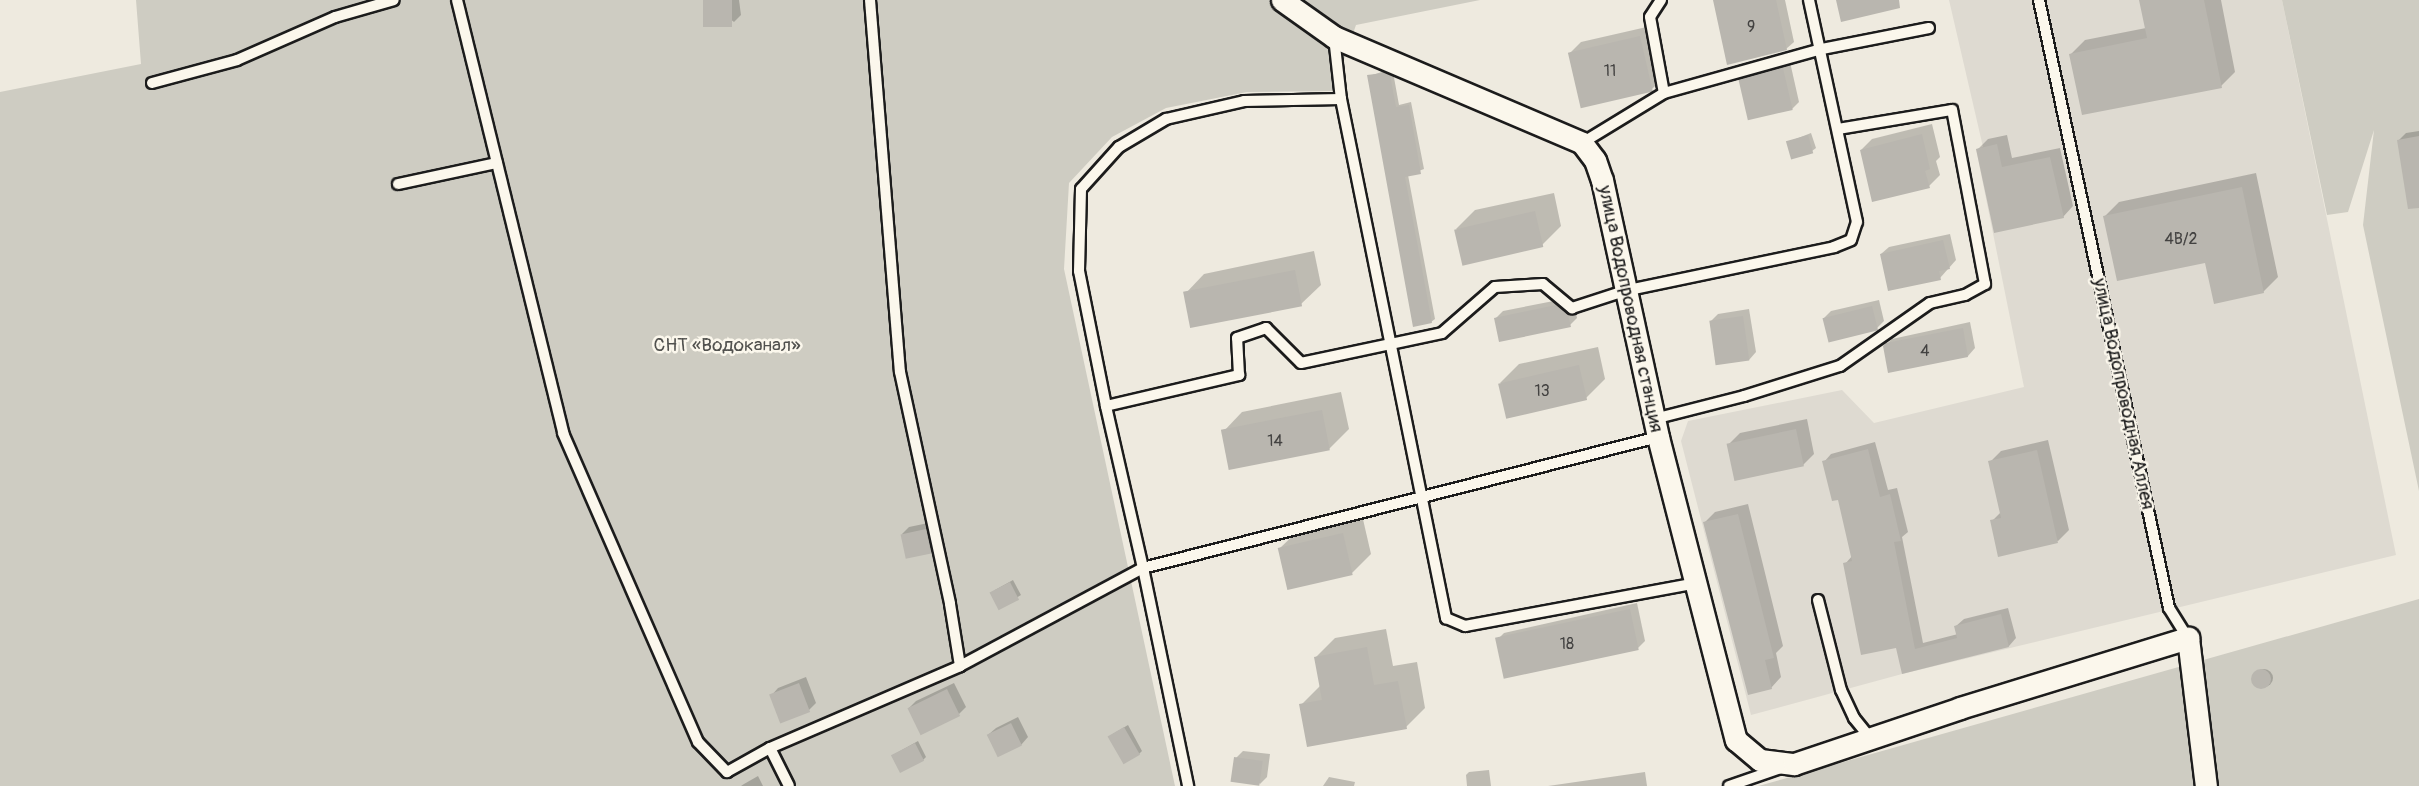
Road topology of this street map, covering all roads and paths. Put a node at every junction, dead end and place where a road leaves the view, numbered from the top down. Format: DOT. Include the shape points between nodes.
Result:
graph roads {
  1 [pos="394,0"];
  2 [pos="457,0"];
  3 [pos="870,0"];
  4 [pos="1282,0"];
  5 [pos="1661,0"];
  6 [pos="1809,0"];
  7 [pos="2039,0"];
  8 [pos="1929,28"];
  9 [pos="1334,37"];
  10 [pos="1822,49"];
  11 [pos="152,83"];
  12 [pos="1664,93"];
  13 [pos="1341,99"];
  14 [pos="1839,129"];
  15 [pos="1583,143"];
  16 [pos="497,163"];
  17 [pos="398,184"];
  18 [pos="1625,291"];
  19 [pos="1391,346"];
  20 [pos="1106,406"];
  21 [pos="1656,428"];
  22 [pos="1424,499"];
  23 [pos="1143,568"];
  24 [pos="1697,583"];
  25 [pos="1818,600"];
  26 [pos="2188,638"];
  27 [pos="960,666"];
  28 [pos="1870,738"];
  29 [pos="770,748"];
  30 [pos="1794,764"];
  31 [pos="789,786"];
  32 [pos="1188,786"];
  33 [pos="1728,786"];
  34 [pos="2206,786"];
  1 -- 11 [label="lane" via="335,17 237,60"];
  2 -- 16 [label="lane"];
  3 -- 27 [label="lane" via="900,372"];
  4 -- 9 [label="street"];
  5 -- 12 [label="lane" via="1650,17"];
  6 -- 10 [label="lane"];
  7 -- 26 [label="lane, улица Водопроводная Аллея" via="2169,608"];
  8 -- 10 [label="lane"];
  9 -- 13 [label="lane"];
  9 -- 15 [label="street"];
  10 -- 12 [label="lane"];
  10 -- 14 [label="lane"];
  12 -- 15 [label="lane"];
  13 -- 19 [label="lane"];
  13 -- 20 [label="lane" via="1244,101 1166,119 1119,147 1080,189 1079,271"];
  14 -- 18 [label="lane" via="1857,222 1851,240"];
  14 -- 21 [label="lane" via="1952,110 1985,284 1965,295 1930,303 1840,366"];
  15 -- 18 [label="street, улица Водопроводная станция" via="1602,180"];
  16 -- 17 [label="lane"];
  16 -- 29 [label="lane" via="563,432 698,742 727,772"];
  18 -- 19 [label="lane" via="1572,307 1543,284 1496,287 1442,333"];
  18 -- 21 [label="street, улица Водопроводная станция"];
  19 -- 20 [label="lane" via="1301,363 1266,328 1237,338 1239,375"];
  19 -- 22 [label="lane"];
  20 -- 23 [label="lane"];
  21 -- 22 [label="lane"];
  21 -- 24 [label="street, улица Водопроводная станция"];
  22 -- 23 [label="lane"];
  22 -- 24 [label="lane" via="1446,618 1465,626"];
  23 -- 27 [label="lane"];
  23 -- 32 [label="lane"];
  24 -- 30 [label="street, улица Водопроводная станция" via="1736,740 1760,760"];
  25 -- 28 [label="lane" via="1841,691"];
  26 -- 28 [label="street"];
  26 -- 34 [label="street, улица Водопроводная Аллея"];
  27 -- 29 [label="lane"];
  28 -- 30 [label="street"];
  29 -- 31 [label="lane"];
  30 -- 33 [label="lane"];
}
